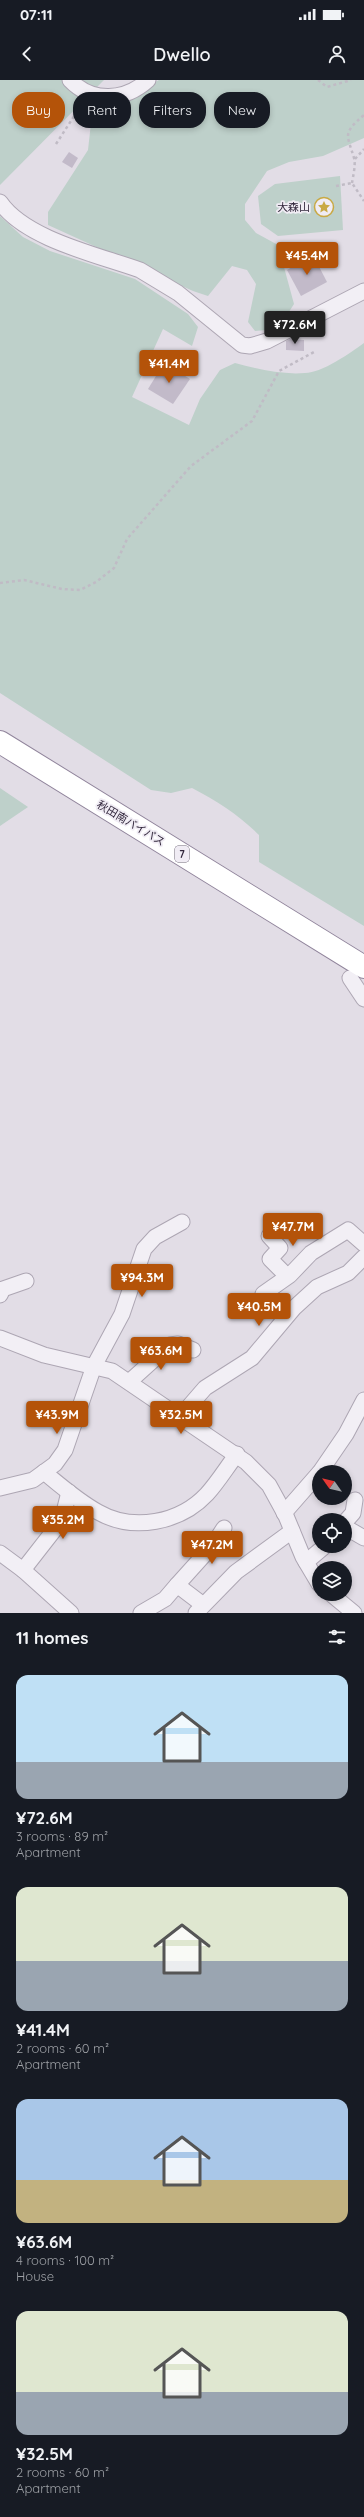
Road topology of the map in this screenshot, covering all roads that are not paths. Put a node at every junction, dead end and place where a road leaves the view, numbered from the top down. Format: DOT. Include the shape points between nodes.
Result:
graph roads {
  1 [pos="70,80"];
  2 [pos="148,80"];
  3 [pos="0,202"];
  4 [pos="364,290"];
  5 [pos="0,742"];
  6 [pos="357,972"];
  7 [pos="364,999"];
  8 [pos="182,1222"];
  9 [pos="269,1236"];
  10 [pos="364,1244"];
  11 [pos="364,1257"];
  12 [pos="288,1276"];
  13 [pos="26,1281"];
  14 [pos="263,1294"];
  15 [pos="0,1295"];
  16 [pos="0,1338"];
  17 [pos="193,1350"];
  18 [pos="94,1366"];
  19 [pos="129,1382"];
  20 [pos="364,1400"];
  21 [pos="179,1418"];
  22 [pos="237,1454"];
  23 [pos="324,1465"];
  24 [pos="44,1472"];
  25 [pos="312,1480"];
  26 [pos="0,1488"];
  27 [pos="69,1492"];
  28 [pos="355,1500"];
  29 [pos="284,1513"];
  30 [pos="352,1514"];
  31 [pos="224,1528"];
  32 [pos="292,1531"];
  33 [pos="352,1531"];
  34 [pos="364,1538"];
  35 [pos="317,1553"];
  36 [pos="0,1554"];
  37 [pos="306,1562"];
  38 [pos="23,1570"];
  39 [pos="312,1572"];
  40 [pos="177,1585"];
  41 [pos="339,1601"];
  42 [pos="199,1609"];
  43 [pos="71,1613"];
  44 [pos="141,1613"];
  45 [pos="354,1613"];
  1 -- 2 [label="street" via="88,94 115,97 140,88"];
  3 -- 4 [label="street" via="15,220 34,232 140,270 155,278 178,293 242,345 250,346 268,341"];
  5 -- 6 [label="highway, 秋田南バイパス / 7"];
  6 -- 7 [label="street"];
  8 -- 18 [label="street" via="155,1238 144,1249 122,1314"];
  9 -- 12 [label="street" via="280,1248 270,1259"];
  10 -- 12 [label="street" via="348,1230 311,1253"];
  11 -- 21 [label="street" via="348,1272 317,1287 294,1308 252,1358 205,1388"];
  12 -- 14 [label="street"];
  13 -- 15 [label="street" via="3,1289"];
  16 -- 18 [label="street" via="44,1355"];
  17 -- 19 [label="street" via="178,1344 170,1345"];
  18 -- 19 [label="street" via="112,1371"];
  18 -- 24 [label="street" via="65,1450"];
  19 -- 21 [label="street"];
  20 -- 23 [label="street" via="346,1434"];
  21 -- 22 [label="street"];
  22 -- 27 [label="street" via="207,1494 186,1512 159,1522 124,1522 99,1513"];
  22 -- 29 [label="street" via="269,1485"];
  24 -- 26 [label="street" via="33,1480"];
  24 -- 27 [label="street"];
  25 -- 29 [label="street"];
  27 -- 38 [label="street" via="62,1520"];
  28 -- 30 [label="street"];
  29 -- 32 [label="street"];
  31 -- 40 [label="street" via="213,1545"];
  32 -- 37 [label="street"];
  32 -- 42 [label="street" via="236,1572"];
  33 -- 34 [label="street"];
  35 -- 37 [label="street"];
  36 -- 38 [label="street"];
  37 -- 39 [label="street"];
  38 -- 43 [label="street"];
  40 -- 42 [label="street"];
  40 -- 44 [label="street" via="165,1599"];
  41 -- 45 [label="street"];
}
